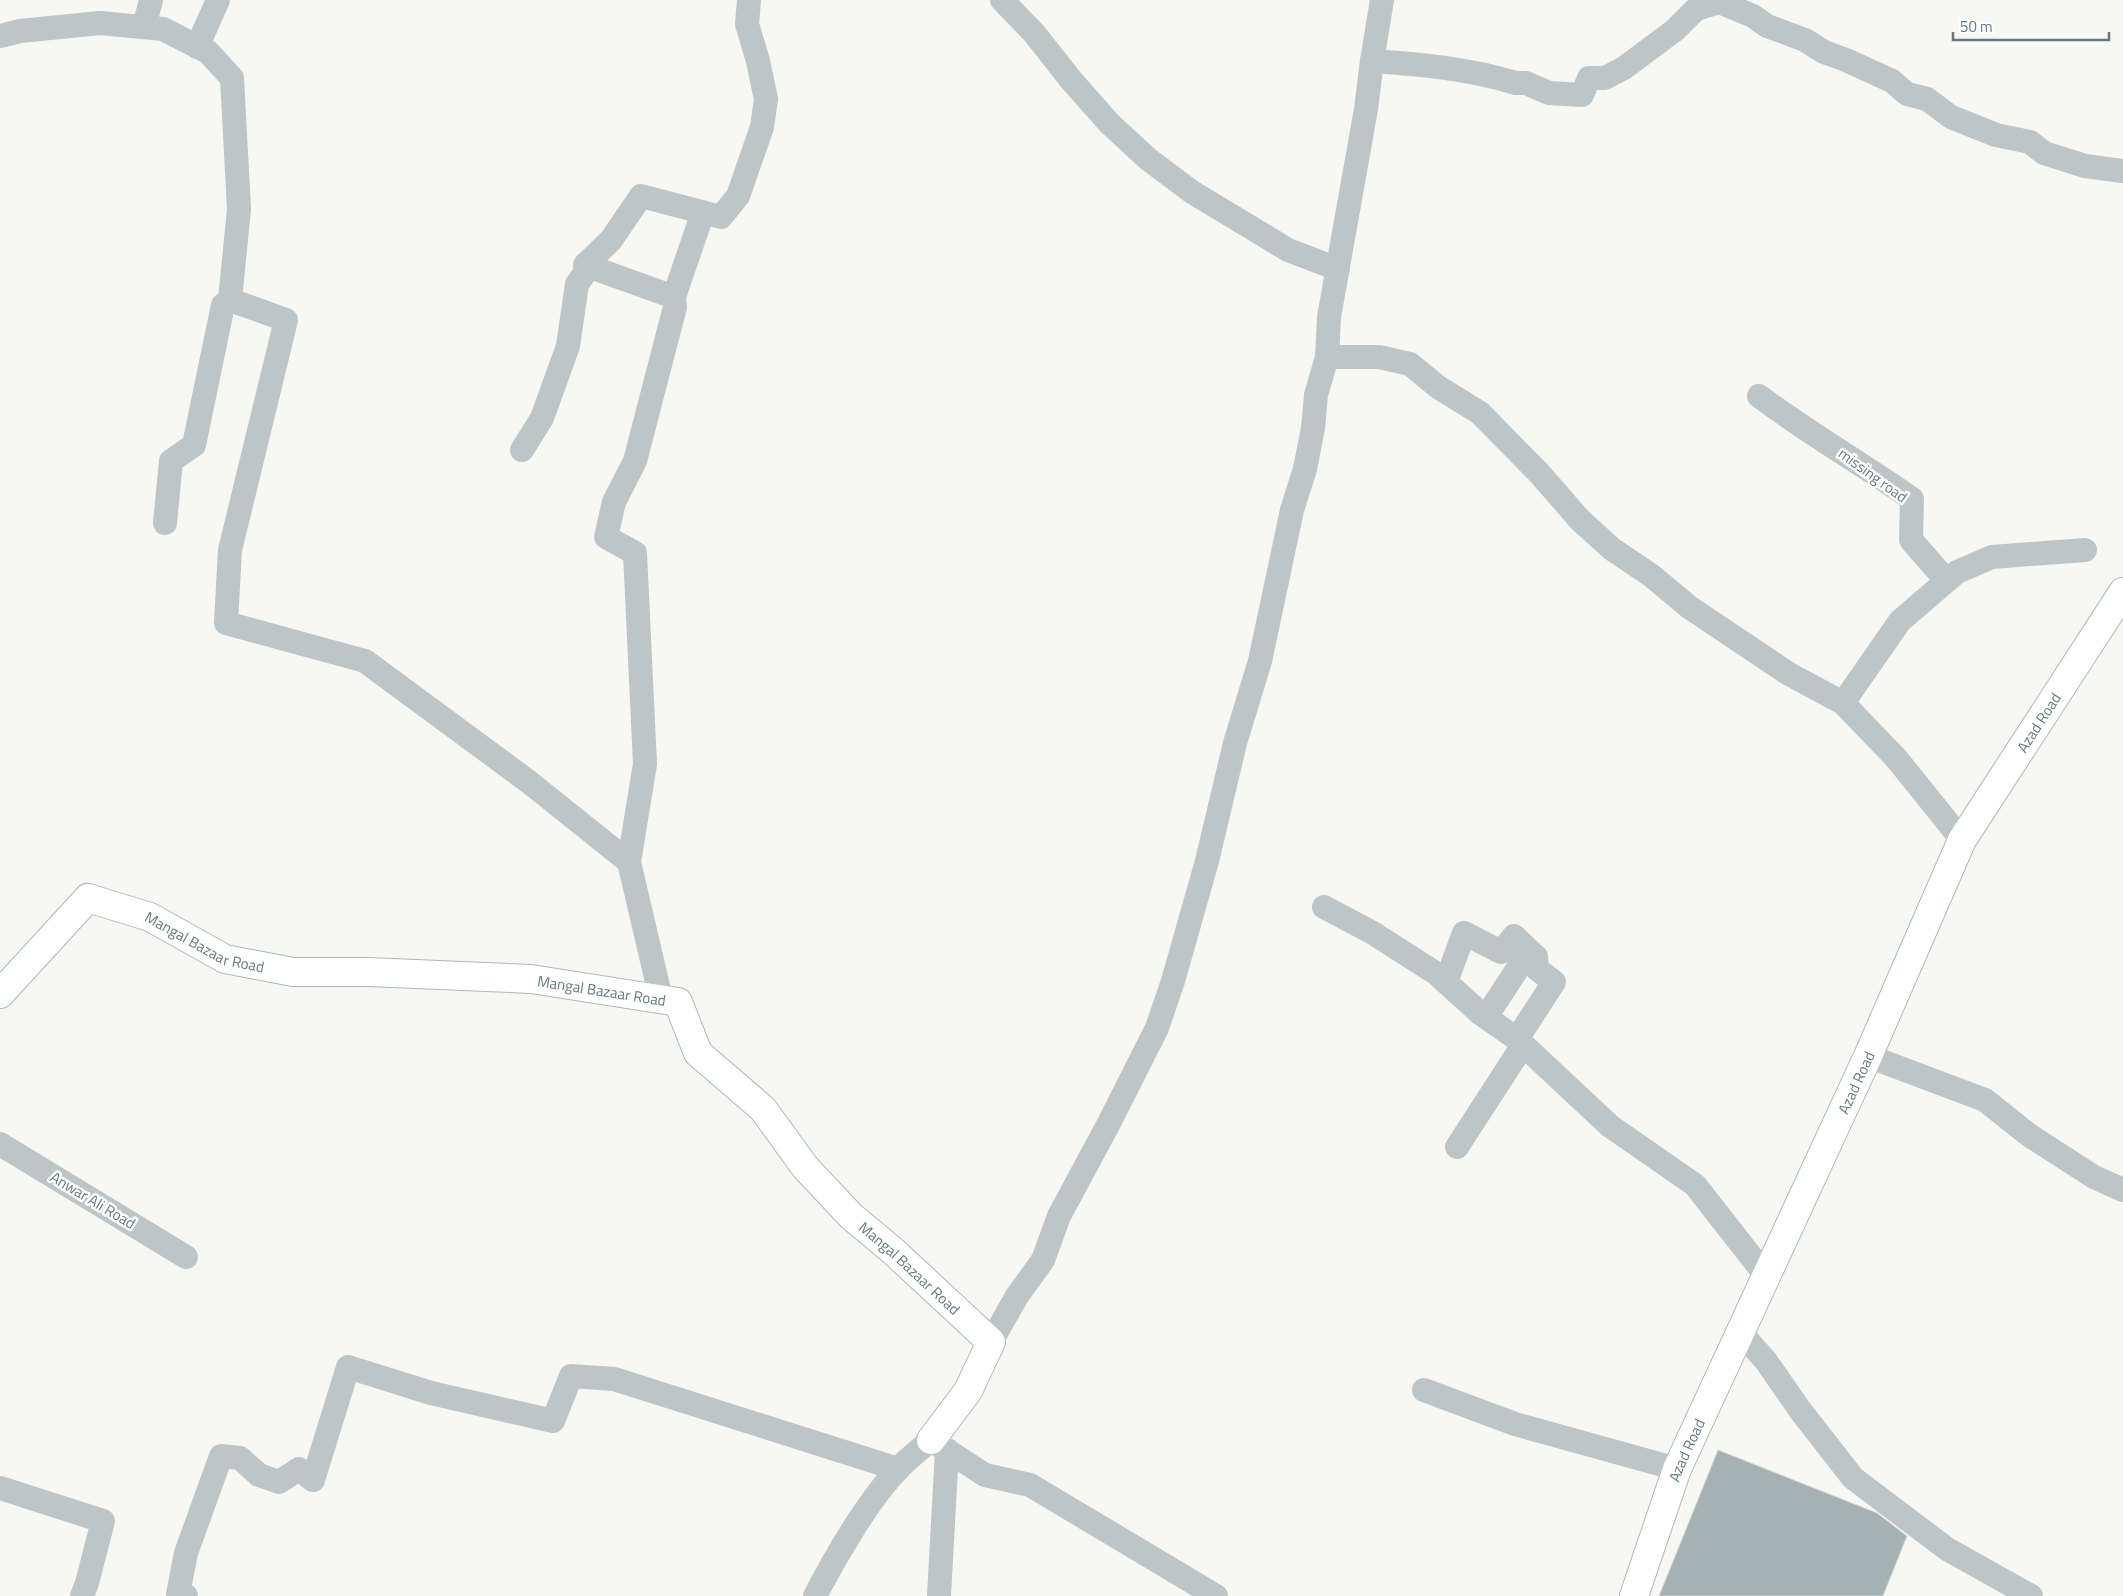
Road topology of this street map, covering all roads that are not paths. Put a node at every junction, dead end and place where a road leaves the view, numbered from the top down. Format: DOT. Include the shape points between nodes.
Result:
graph roads {
  1 [pos="150,0"];
  2 [pos="218,0"];
  3 [pos="749,0"];
  4 [pos="1002,0"];
  5 [pos="1382,0"];
  6 [pos="144,27"];
  7 [pos="0,36"];
  8 [pos="197,47"];
  9 [pos="1372,61"];
  10 [pos="2123,171"];
  11 [pos="703,212"];
  12 [pos="590,266"];
  13 [pos="1338,268"];
  14 [pos="674,296"];
  15 [pos="230,300"];
  16 [pos="1327,357"];
  17 [pos="1759,396"];
  18 [pos="522,450"];
  19 [pos="164,524"];
  20 [pos="2085,550"];
  21 [pos="1946,580"];
  22 [pos="2123,592"];
  23 [pos="1842,703"];
  24 [pos="1962,840"];
  25 [pos="629,862"];
  26 [pos="1324,907"];
  27 [pos="1536,957"];
  28 [pos="1446,982"];
  29 [pos="0,994"];
  30 [pos="661,999"];
  31 [pos="1486,1018"];
  32 [pos="1520,1042"];
  33 [pos="1868,1056"];
  34 [pos="0,1144"];
  35 [pos="1457,1147"];
  36 [pos="2123,1190"];
  37 [pos="186,1256"];
  38 [pos="1767,1277"];
  39 [pos="1741,1333"];
  40 [pos="991,1342"];
  41 [pos="1424,1390"];
  42 [pos="939,1445"];
  43 [pos="898,1469"];
  44 [pos="1676,1469"];
  45 [pos="0,1488"];
  46 [pos="82,1596"];
  47 [pos="186,1596"];
  48 [pos="815,1596"];
  49 [pos="939,1596"];
  50 [pos="1216,1596"];
  51 [pos="1634,1596"];
  52 [pos="2031,1596"];
  1 -- 6 [label="street"];
  2 -- 8 [label="street"];
  3 -- 11 [label="street" via="747,24 766,99 762,127 738,196 722,217"];
  4 -- 13 [label="street" via="1110,124 1148,159 1192,192 1288,250"];
  5 -- 9 [label="street"];
  6 -- 7 [label="street" via="100,23"];
  6 -- 8 [label="street" via="163,30"];
  8 -- 15 [label="street" via="208,52 232,78 239,209"];
  9 -- 10 [label="street" via="1453,68 1526,83 1549,93 1582,95 1589,78 1605,78 1624,68 1696,10 1719,2 1892,81 1907,94 1927,99 1951,116 1996,135 2030,142 2044,153 2085,166"];
  9 -- 13 [label="street"];
  11 -- 12 [label="street" via="641,196 611,240 585,265"];
  11 -- 14 [label="street"];
  12 -- 14 [label="street"];
  12 -- 18 [label="street" via="577,284 568,346 542,418"];
  13 -- 16 [label="street" via="1329,317"];
  14 -- 25 [label="street" via="675,307 635,461 614,502 606,537 635,553 644,764"];
  15 -- 19 [label="street" via="223,305 194,445 171,461"];
  15 -- 25 [label="street" via="286,320 230,550 226,623 364,661 529,782"];
  16 -- 23 [label="street" via="1379,357 1410,364 1438,387 1480,413 1580,520 1612,549 1689,607 1789,674"];
  16 -- 40 [label="street" via="1316,395 1313,428 1260,661 1235,742 1207,861 1170,990 1157,1028 1059,1216 1043,1260 1017,1296"];
  17 -- 21 [label="street, missing road" via="1912,499 1911,540"];
  20 -- 21 [label="street" via="1992,557 1956,572"];
  21 -- 23 [label="street" via="1900,621"];
  22 -- 24 [label="street, Azad Road"];
  23 -- 24 [label="street" via="1896,758"];
  24 -- 33 [label="street, Azad Road"];
  25 -- 30 [label="street"];
  26 -- 28 [label="street" via="1374,933"];
  27 -- 28 [label="street" via="1514,936 1502,952 1464,933"];
  27 -- 31 [label="street" via="1520,965"];
  27 -- 32 [label="street" via="1537,970 1554,982"];
  28 -- 31 [label="street"];
  29 -- 30 [label="street, Mangal Bazaar Road" via="88,898 150,917 225,960 293,972 532,979"];
  30 -- 40 [label="street, Mangal Bazaar Road" via="678,1002 698,1053 763,1109 805,1167 851,1216 894,1251"];
  31 -- 32 [label="street"];
  32 -- 35 [label="street"];
  32 -- 38 [label="street" via="1610,1126 1695,1185"];
  33 -- 36 [label="street" via="1985,1100 2045,1146 2094,1177"];
  33 -- 38 [label="street, Azad Road"];
  34 -- 37 [label="street, Anwar Ali Road"];
  38 -- 39 [label="street, Azad Road"];
  39 -- 44 [label="street, Azad Road"];
  39 -- 52 [label="street" via="1766,1361 1853,1478 1947,1549"];
  40 -- 42 [label="street"];
  41 -- 44 [label="street" via="1515,1424"];
  42 -- 43 [label="street"];
  42 -- 49 [label="street"];
  42 -- 50 [label="street" via="985,1475 1030,1485"];
  43 -- 47 [label="street" via="614,1379 571,1376 553,1421 431,1393 348,1367 314,1480 299,1469 280,1482 259,1475 240,1458 221,1456 186,1553 178,1594"];
  43 -- 48 [label="street" via="867,1509"];
  44 -- 51 [label="street, Azad Road"];
  45 -- 46 [label="street" via="103,1521"];
}
